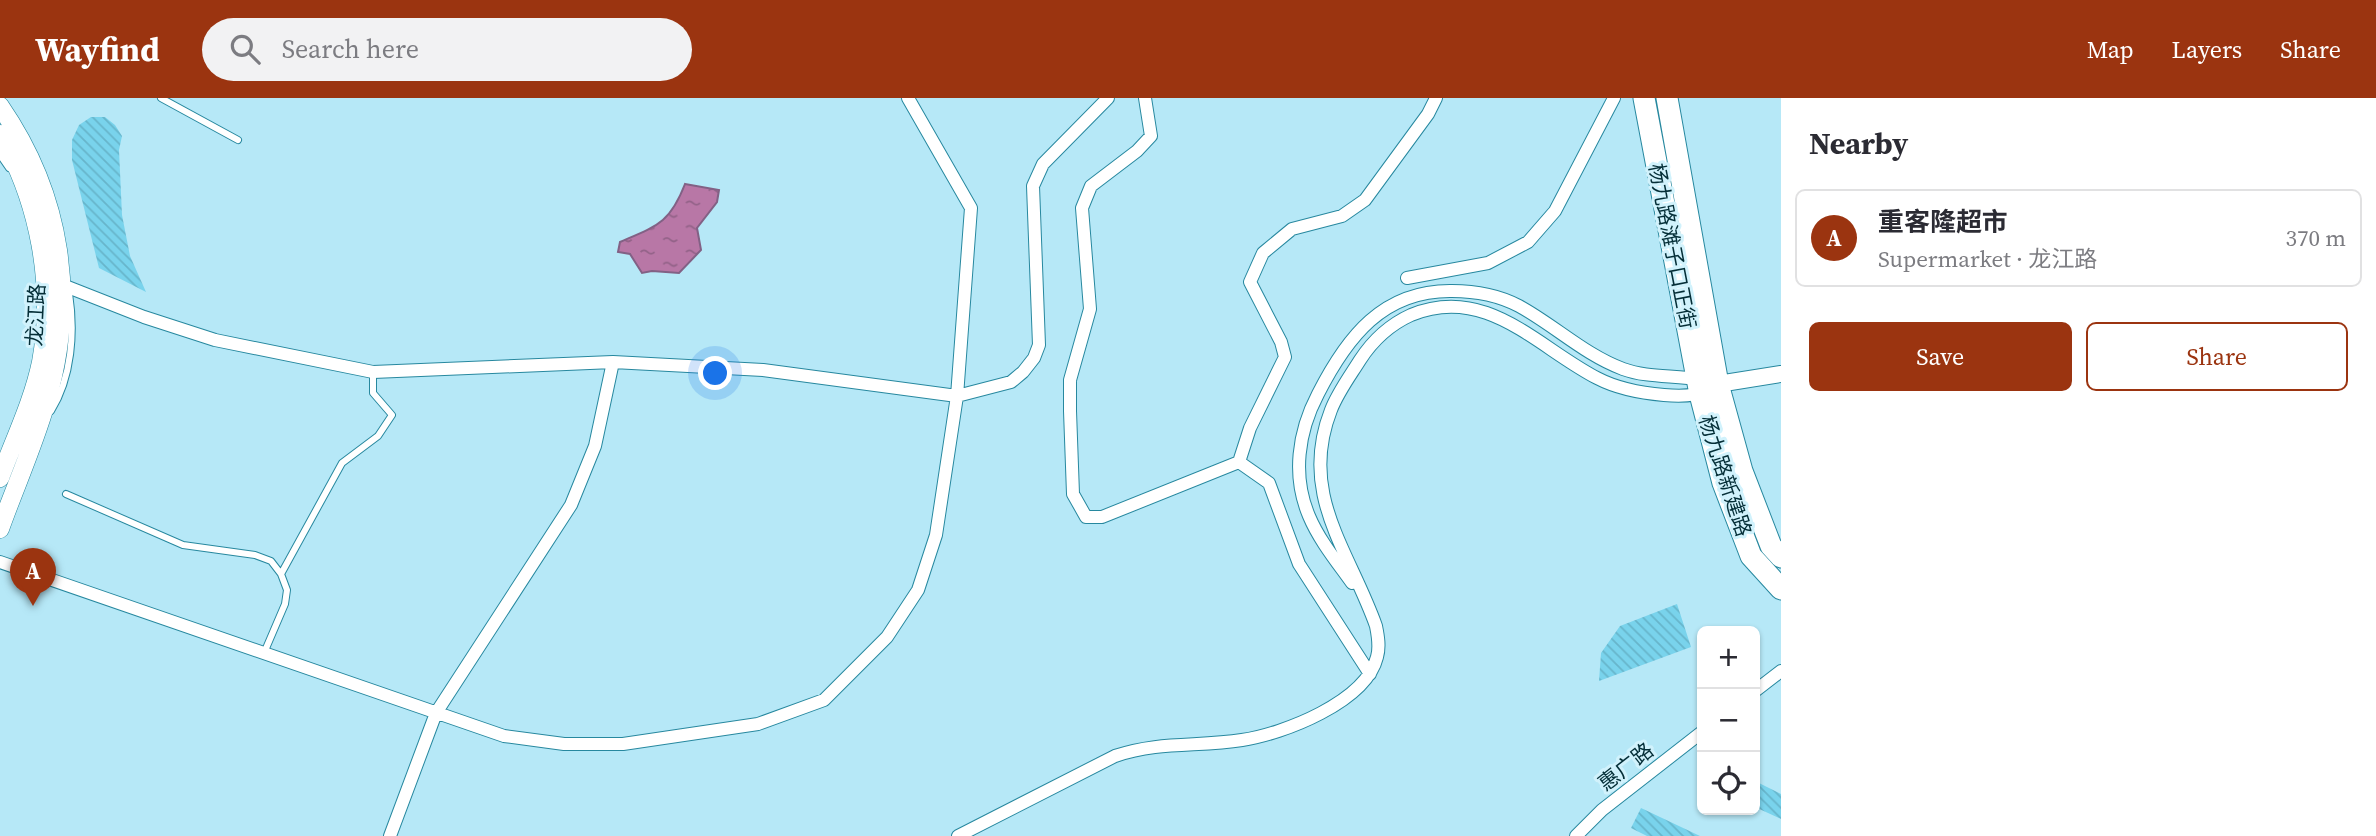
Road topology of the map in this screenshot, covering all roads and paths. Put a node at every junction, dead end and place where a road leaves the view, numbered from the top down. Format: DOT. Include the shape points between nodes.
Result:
graph roads {
  1 [pos="160,98"];
  2 [pos="908,98"];
  3 [pos="1108,98"];
  4 [pos="1145,98"];
  5 [pos="1437,98"];
  6 [pos="1614,98"];
  7 [pos="1644,98"];
  8 [pos="1667,98"];
  9 [pos="0,106"];
  10 [pos="0,134"];
  11 [pos="238,140"];
  12 [pos="0,155"];
  13 [pos="27,195"];
  14 [pos="1407,278"];
  15 [pos="58,283"];
  16 [pos="613,362"];
  17 [pos="373,372"];
  18 [pos="1781,374"];
  19 [pos="1705,385"];
  20 [pos="957,396"];
  21 [pos="1240,462"];
  22 [pos="0,478"];
  23 [pos="66,494"];
  24 [pos="0,528"];
  25 [pos="1781,557"];
  26 [pos="0,562"];
  27 [pos="281,573"];
  28 [pos="1781,589"];
  29 [pos="1370,609"];
  30 [pos="264,655"];
  31 [pos="1781,671"];
  32 [pos="1370,674"];
  33 [pos="1758,689"];
  34 [pos="436,713"];
  35 [pos="1697,736"];
  36 [pos="390,836"];
  37 [pos="958,836"];
  38 [pos="1576,836"];
  1 -- 11 [label="lane"];
  2 -- 20 [label="street" via="971,208"];
  3 -- 20 [label="street" via="1043,164 1033,186 1039,345 1034,358 1012,382"];
  4 -- 21 [label="street" via="1151,136 1091,186 1082,208 1090,309 1070,380 1073,494 1086,517 1102,517"];
  5 -- 21 [label="street" via="1365,200 1342,216 1292,229 1263,253 1250,282 1285,357 1250,428"];
  6 -- 14 [label="street" via="1555,211 1528,242 1488,263"];
  7 -- 19 [label="main road, 杨九路滩子口正街"];
  8 -- 19 [label="main road, 杨九路滩子口正街"];
  9 -- 15 [label="main road, 龙江路" via="23,144 51,212 58,246"];
  10 -- 13 [label="main road, 龙江路"];
  12 -- 13 [label="lane"];
  13 -- 15 [label="main road, 龙江路"];
  15 -- 17 [label="street" via="215,340"];
  15 -- 22 [label="main road, 龙江路" via="30,400"];
  15 -- 24 [label="main road, 龙江路" via="61,328 55,366 46,404"];
  16 -- 17 [label="street"];
  16 -- 20 [label="street" via="763,370"];
  16 -- 34 [label="street" via="595,446 571,505"];
  17 -- 27 [label="lane" via="373,393 392,415 378,436 342,463"];
  18 -- 19 [label="street"];
  19 -- 25 [label="main road, 杨九路新建路" via="1771,547"];
  19 -- 28 [label="main road, 杨九路新建路" via="1723,483 1751,556"];
  19 -- 29 [label="street" via="1672,396 1618,388 1510,322 1480,310 1422,310 1386,329 1370,344 1341,390 1319,454 1329,517"];
  19 -- 29 [label="street" via="1624,369 1518,306 1483,293 1439,290 1418,294 1377,314 1324,382 1299,451 1302,499 1309,518"];
  20 -- 34 [label="street" via="936,535 918,590 887,636 824,700 758,724 623,744 564,744 504,736"];
  21 -- 32 [label="street" via="1269,483 1299,564"];
  23 -- 27 [label="lane" via="183,545 255,555 271,561"];
  26 -- 30 [label="street"];
  27 -- 30 [label="lane" via="287,590 285,604"];
  29 -- 32 [label="street" via="1379,642"];
  30 -- 34 [label="street"];
  31 -- 33 [label="street"];
  32 -- 37 [label="street" via="1345,698 1284,730 1242,740 1159,745 1115,756"];
  34 -- 36 [label="street"];
  35 -- 38 [label="street, 惠广路"];
}
